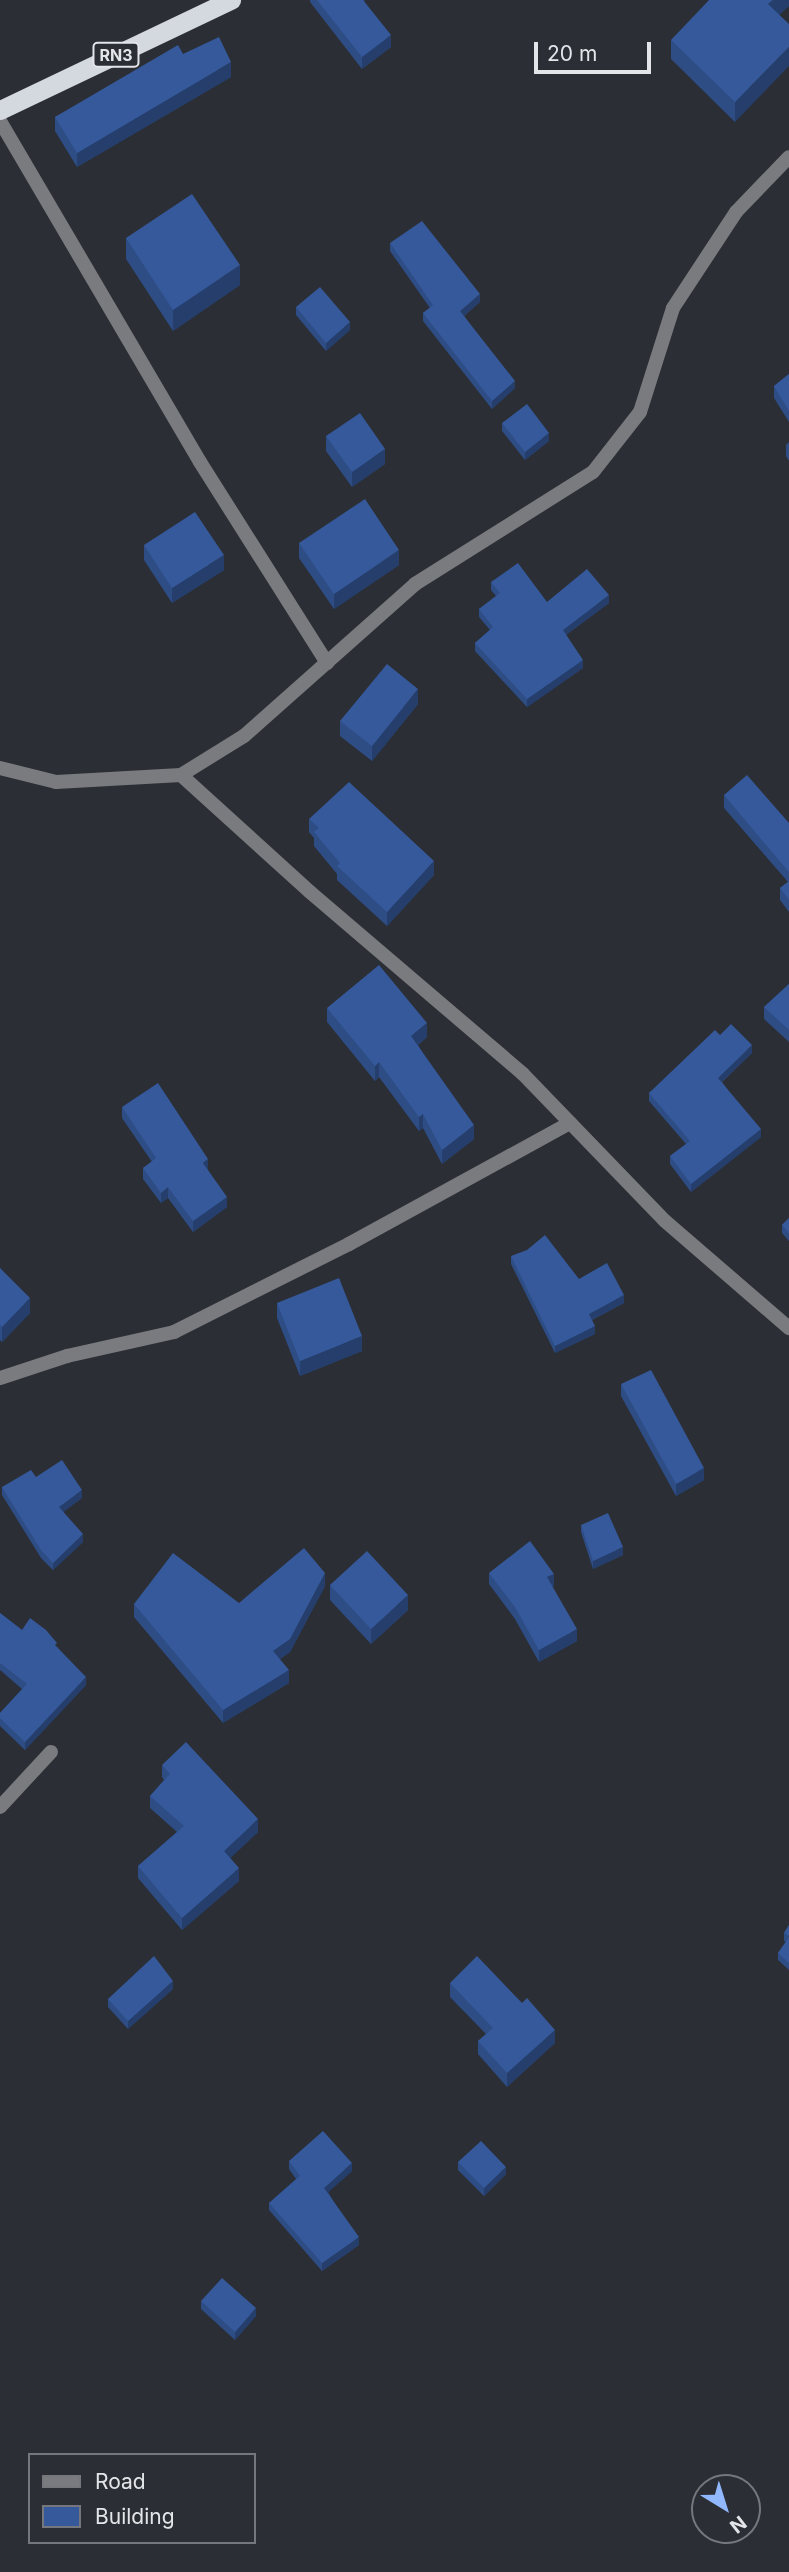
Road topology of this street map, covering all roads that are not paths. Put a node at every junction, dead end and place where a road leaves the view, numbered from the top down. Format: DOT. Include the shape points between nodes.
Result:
graph roads {
  1 [pos="231,0"];
  2 [pos="0,110"];
  3 [pos="0,121"];
  4 [pos="789,157"];
  5 [pos="327,663"];
  6 [pos="0,768"];
  7 [pos="181,775"];
  8 [pos="570,1123"];
  9 [pos="789,1328"];
  10 [pos="0,1378"];
  11 [pos="51,1752"];
  12 [pos="0,1807"];
  1 -- 2 [label="highway, RN3"];
  3 -- 5 [label="street" via="200,462"];
  4 -- 5 [label="street" via="736,212 673,308 640,412 593,472 415,584"];
  5 -- 7 [label="street" via="244,736"];
  6 -- 7 [label="street" via="56,782"];
  7 -- 8 [label="street" via="523,1074"];
  8 -- 9 [label="street" via="665,1221"];
  8 -- 10 [label="street" via="349,1244 174,1332 67,1356"];
  11 -- 12 [label="street"];
}
